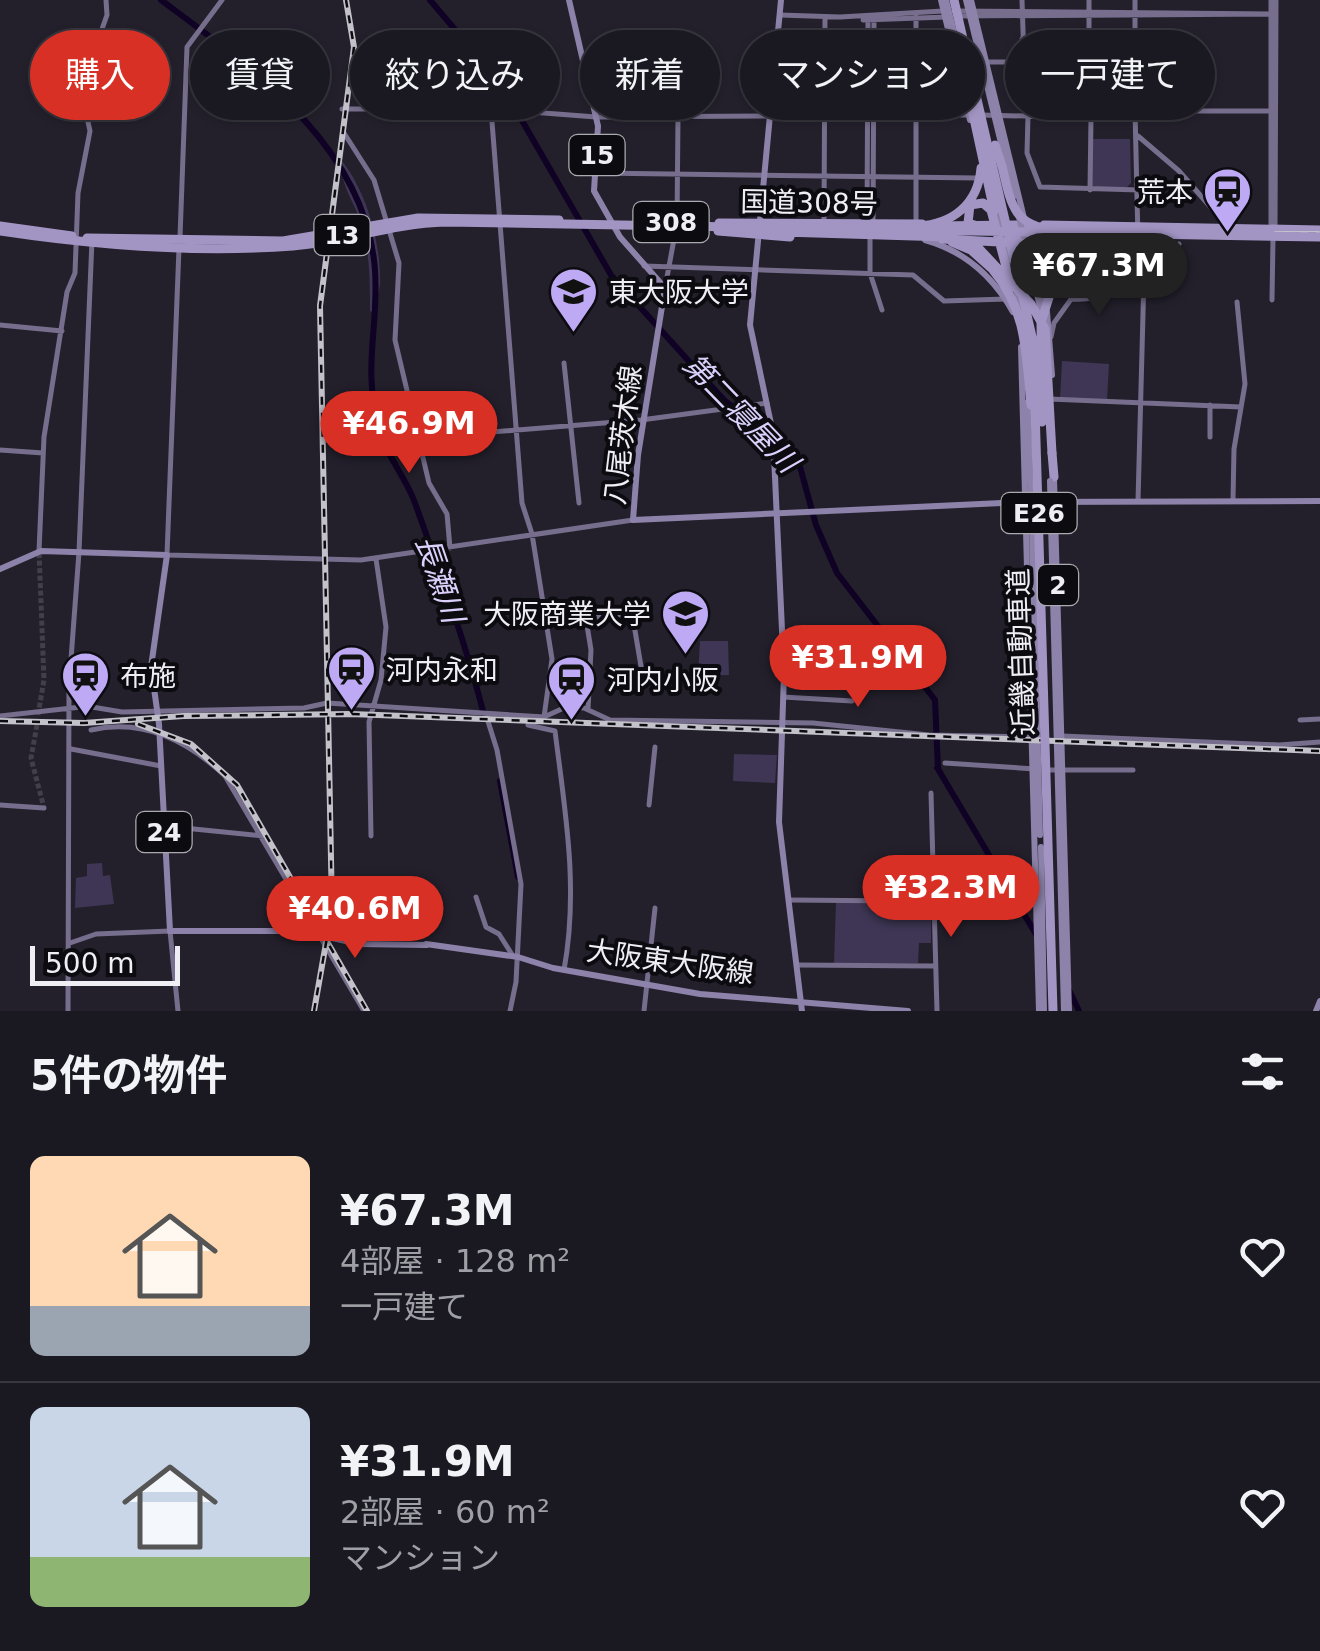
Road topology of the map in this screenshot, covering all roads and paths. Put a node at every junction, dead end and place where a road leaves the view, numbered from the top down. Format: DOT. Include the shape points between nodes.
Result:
graph roads {
  1 [pos="106,0"];
  2 [pos="222,0"];
  3 [pos="569,0"];
  4 [pos="781,0"];
  5 [pos="1022,0"];
  6 [pos="1089,0"];
  7 [pos="1135,0"];
  8 [pos="1274,0"];
  9 [pos="952,6"];
  10 [pos="972,13"];
  11 [pos="1022,13"];
  12 [pos="1089,14"];
  13 [pos="1135,14"];
  14 [pos="1273,14"];
  15 [pos="780,15"];
  16 [pos="916,16"];
  17 [pos="825,17"];
  18 [pos="871,18"];
  19 [pos="779,30"];
  20 [pos="825,30"];
  21 [pos="871,30"];
  22 [pos="916,30"];
  23 [pos="960,30"];
  24 [pos="976,30"];
  25 [pos="977,30"];
  26 [pos="1022,30"];
  27 [pos="1089,30"];
  28 [pos="1136,30"];
  29 [pos="580,48"];
  30 [pos="985,67"];
  31 [pos="985,106"];
  32 [pos="342,109"];
  33 [pos="350,109"];
  34 [pos="1215,111"];
  35 [pos="1273,111"];
  36 [pos="985,115"];
  37 [pos="997,115"];
  38 [pos="1005,115"];
  39 [pos="492,120"];
  40 [pos="596,120"];
  41 [pos="678,120"];
  42 [pos="770,120"];
  43 [pos="824,120"];
  44 [pos="871,120"];
  45 [pos="916,120"];
  46 [pos="972,120"];
  47 [pos="972,120"];
  48 [pos="973,120"];
  49 [pos="973,120"];
  50 [pos="984,120"];
  51 [pos="1028,120"];
  52 [pos="1090,120"];
  53 [pos="1135,120"];
  54 [pos="1136,120"];
  55 [pos="344,132"];
  56 [pos="1138,136"];
  57 [pos="998,142"];
  58 [pos="976,145"];
  59 [pos="1011,164"];
  60 [pos="594,173"];
  61 [pos="677,175"];
  62 [pos="764,177"];
  63 [pos="824,177"];
  64 [pos="870,178"];
  65 [pos="916,178"];
  66 [pos="978,178"];
  67 [pos="1090,190"];
  68 [pos="1137,190"];
  69 [pos="824,221"];
  70 [pos="502,222"];
  71 [pos="955,223"];
  72 [pos="996,224"];
  73 [pos="1026,224"];
  74 [pos="613,225"];
  75 [pos="918,225"];
  76 [pos="677,226"];
  77 [pos="716,226"];
  78 [pos="386,227"];
  79 [pos="1048,228"];
  80 [pos="760,229"];
  81 [pos="848,229"];
  82 [pos="870,229"];
  83 [pos="0,230"];
  84 [pos="1135,232"];
  85 [pos="1171,232"];
  86 [pos="1273,233"];
  87 [pos="1320,234"];
  88 [pos="736,235"];
  89 [pos="1231,235"];
  90 [pos="892,236"];
  91 [pos="925,236"];
  92 [pos="938,236"];
  93 [pos="39,237"];
  94 [pos="65,238"];
  95 [pos="164,238"];
  96 [pos="998,238"];
  97 [pos="1029,238"];
  98 [pos="1090,238"];
  99 [pos="1110,238"];
  100 [pos="86,240"];
  101 [pos="178,243"];
  102 [pos="1067,243"];
  103 [pos="1179,244"];
  104 [pos="988,258"];
  105 [pos="1144,264"];
  106 [pos="644,266"];
  107 [pos="669,266"];
  108 [pos="754,269"];
  109 [pos="1057,273"];
  110 [pos="870,274"];
  111 [pos="1040,282"];
  112 [pos="665,288"];
  113 [pos="1006,299"];
  114 [pos="1072,299"];
  115 [pos="1272,300"];
  116 [pos="1237,302"];
  117 [pos="1016,305"];
  118 [pos="882,310"];
  119 [pos="1042,312"];
  120 [pos="0,325"];
  121 [pos="62,331"];
  122 [pos="1020,332"];
  123 [pos="1048,351"];
  124 [pos="1026,359"];
  125 [pos="564,363"];
  126 [pos="1023,386"];
  127 [pos="1025,398"];
  128 [pos="1050,399"];
  129 [pos="1142,402"];
  130 [pos="767,403"];
  131 [pos="1210,406"];
  132 [pos="1241,407"];
  133 [pos="1053,413"];
  134 [pos="1028,418"];
  135 [pos="644,419"];
  136 [pos="569,426"];
  137 [pos="516,430"];
  138 [pos="1035,435"];
  139 [pos="1210,436"];
  140 [pos="418,438"];
  141 [pos="0,450"];
  142 [pos="43,453"];
  143 [pos="1051,454"];
  144 [pos="1052,479"];
  145 [pos="1039,500"];
  146 [pos="1320,501"];
  147 [pos="1026,502"];
  148 [pos="1055,502"];
  149 [pos="1138,502"];
  150 [pos="579,503"];
  151 [pos="1233,503"];
  152 [pos="776,513"];
  153 [pos="634,520"];
  154 [pos="532,534"];
  155 [pos="450,548"];
  156 [pos="39,552"];
  157 [pos="80,552"];
  158 [pos="167,555"];
  159 [pos="376,559"];
  160 [pos="0,569"];
  161 [pos="1032,611"];
  162 [pos="1057,614"];
  163 [pos="1030,648"];
  164 [pos="838,671"];
  165 [pos="784,674"];
  166 [pos="642,678"];
  167 [pos="1036,680"];
  168 [pos="783,697"];
  169 [pos="852,701"];
  170 [pos="372,706"];
  171 [pos="71,709"];
  172 [pos="588,709"];
  173 [pos="158,712"];
  174 [pos="38,715"];
  175 [pos="486,715"];
  176 [pos="0,716"];
  177 [pos="544,717"];
  178 [pos="1320,719"];
  179 [pos="1300,720"];
  180 [pos="783,722"];
  181 [pos="528,724"];
  182 [pos="37,725"];
  183 [pos="91,730"];
  184 [pos="159,732"];
  185 [pos="1060,736"];
  186 [pos="1036,737"];
  187 [pos="1320,742"];
  188 [pos="655,747"];
  189 [pos="72,749"];
  190 [pos="945,762"];
  191 [pos="161,766"];
  192 [pos="1037,769"];
  193 [pos="1133,770"];
  194 [pos="1061,771"];
  195 [pos="1064,787"];
  196 [pos="931,793"];
  197 [pos="0,805"];
  198 [pos="650,805"];
  199 [pos="44,808"];
  200 [pos="1040,822"];
  201 [pos="164,826"];
  202 [pos="1060,834"];
  203 [pos="264,836"];
  204 [pos="371,836"];
  205 [pos="1037,856"];
  206 [pos="1042,871"];
  207 [pos="1064,871"];
  208 [pos="1062,893"];
  209 [pos="476,897"];
  210 [pos="789,900"];
  211 [pos="655,908"];
  212 [pos="933,916"];
  213 [pos="170,931"];
  214 [pos="1068,932"];
  215 [pos="316,933"];
  216 [pos="71,943"];
  217 [pos="515,956"];
  218 [pos="798,965"];
  219 [pos="933,966"];
  220 [pos="564,970"];
  221 [pos="644,983"];
  222 [pos="1320,1000"];
  223 [pos="803,1002"];
  224 [pos="1068,1009"];
  225 [pos="70,1011"];
  226 [pos="178,1011"];
  227 [pos="364,1011"];
  228 [pos="510,1011"];
  229 [pos="644,1011"];
  230 [pos="802,1011"];
  231 [pos="908,1011"];
  232 [pos="937,1011"];
  233 [pos="1046,1011"];
  234 [pos="1316,1011"];
  1 -- 100 [label="street" via="97,43 111,80 86,114 91,127 80,179"];
  2 -- 101 [label="street" via="187,46"];
  3 -- 29 [label="main road, 15"];
  4 -- 15 [label="main road"];
  5 -- 11 [label="street"];
  6 -- 12 [label="street"];
  7 -- 13 [label="street"];
  8 -- 14 [label="street"];
  9 -- 10 [label="main road, 2"];
  9 -- 10 [label="street"];
  9 -- 16 [label="street"];
  9 -- 23 [label="highway, 近畿自動車道 / E26, bridge"];
  9 -- 134 [label="highway, 近畿自動車道 / E26, bridge" via="1024,304"];
  10 -- 11 [label="street"];
  10 -- 24 [label="main road, 2"];
  10 -- 25 [label="main road, 2"];
  11 -- 12 [label="street"];
  11 -- 26 [label="street"];
  12 -- 13 [label="street"];
  12 -- 27 [label="street"];
  13 -- 14 [label="street"];
  13 -- 28 [label="street"];
  14 -- 35 [label="street"];
  15 -- 17 [label="street"];
  15 -- 19 [label="main road"];
  16 -- 18 [label="street"];
  16 -- 22 [label="street"];
  17 -- 18 [label="street"];
  17 -- 20 [label="street"];
  18 -- 21 [label="street"];
  30 -- 37 [label="main road, 2"];
  31 -- 57 [label="highway, bridge"];
  32 -- 33 [label="street"];
  34 -- 35 [label="street"];
  35 -- 86 [label="street"];
  36 -- 37 [label="street"];
  37 -- 38 [label="street"];
  37 -- 57 [label="main road, 2"];
  37 -- 59 [label="main road, 2"];
  39 -- 70 [label="street"];
  40 -- 60 [label="main road, 15"];
  41 -- 61 [label="street"];
  42 -- 62 [label="main road"];
  43 -- 63 [label="street"];
  44 -- 64 [label="street"];
  45 -- 65 [label="street"];
  46 -- 75 [label="highway, bridge" via="980,151 977,189 953,217"];
  47 -- 109 [label="highway, bridge" via="1010,276 1034,292"];
  48 -- 58 [label="main road, 2"];
  49 -- 124 [label="main road, 2, bridge" via="1024,324"];
  50 -- 145 [label="highway, 近畿自動車道 / E26, bridge" via="1030,314"];
  51 -- 67 [label="street" via="1035,182 1044,190"];
  52 -- 67 [label="street"];
  53 -- 68 [label="street"];
  54 -- 56 [label="street"];
  55 -- 78 [label="street" via="363,156"];
  56 -- 68 [label="street"];
  56 -- 89 [label="street" via="1179,170"];
  57 -- 59 [label="main road"];
  57 -- 79 [label="highway, bridge" via="1016,214 1030,226"];
  57 -- 91 [label="highway, bridge" via="999,166 1012,220 1016,237 1020,255 1023,262 1037,276 1054,270 1054,253 1040,244 1032,243 1014,243 987,243"];
  57 -- 119 [label="main road, 2, bridge"];
  58 -- 66 [label="highway"];
  58 -- 72 [label="main road, 2"];
  59 -- 73 [label="main road, 2"];
  60 -- 61 [label="street"];
  60 -- 74 [label="main road, 15" via="594,190"];
  61 -- 62 [label="street"];
  61 -- 76 [label="street"];
  62 -- 63 [label="street"];
  62 -- 80 [label="main road"];
  63 -- 64 [label="street"];
  63 -- 69 [label="street"];
  64 -- 65 [label="street"];
  64 -- 82 [label="street"];
  65 -- 66 [label="street"];
  65 -- 75 [label="street"];
  66 -- 75 [label="highway" via="958,210"];
  67 -- 68 [label="street"];
  68 -- 84 [label="street"];
  69 -- 80 [label="highway, 308"];
  69 -- 81 [label="highway, 308"];
  70 -- 74 [label="highway, 国道308号 / 308"];
  70 -- 78 [label="highway, 国道308号 / 308"];
  70 -- 137 [label="street"];
  71 -- 72 [label="highway, 国道308号 / 308"];
  71 -- 75 [label="highway, 308"];
  71 -- 82 [label="highway, 国道308号 / 308"];
  72 -- 73 [label="highway, 国道308号 / 308"];
  72 -- 96 [label="main road, 2"];
  73 -- 79 [label="highway"];
  73 -- 84 [label="highway, 国道308号 / 308"];
  73 -- 97 [label="main road, 2"];
  74 -- 76 [label="highway, 国道308号 / 308"];
  74 -- 106 [label="main road, 15"];
  75 -- 81 [label="highway, bridge"];
  75 -- 82 [label="highway, 308"];
  75 -- 104 [label="highway, bridge" via="961,233"];
  76 -- 77 [label="highway, 国道308号 / 308"];
  76 -- 80 [label="highway, 13, bridge"];
  76 -- 88 [label="highway, bridge"];
  76 -- 93 [label="highway, 13, bridge" via="425,222 274,246"];
  76 -- 107 [label="street"];
  77 -- 80 [label="highway, 308"];
  77 -- 80 [label="highway, 308"];
  77 -- 81 [label="highway, 13, bridge"];
  77 -- 81 [label="highway, bridge" via="806,223"];
  77 -- 94 [label="highway, 13, bridge" via="445,219 284,244"];
  78 -- 101 [label="highway, 国道308号 / 308" via="282,249"];
  78 -- 140 [label="street" via="399,263 394,337"];
  79 -- 84 [label="highway, bridge"];
  79 -- 117 [label="highway, bridge" via="1018,229 1001,229 984,229 980,229 967,221 967,209 981,202 991,210 993,216 996,232"];
  80 -- 81 [label="highway, 13, bridge"];
  80 -- 82 [label="highway, 国道308号 / 308"];
  80 -- 88 [label="highway, bridge"];
  80 -- 108 [label="main road"];
  81 -- 82 [label="highway, 308"];
  81 -- 84 [label="highway, 13, bridge"];
  81 -- 85 [label="highway, 13, bridge"];
  81 -- 88 [label="highway, bridge"];
  81 -- 91 [label="highway, bridge"];
  82 -- 90 [label="highway, 308"];
  82 -- 92 [label="highway, 国道308号 / 308"];
  82 -- 110 [label="street"];
  83 -- 93 [label="highway, 13, bridge"];
  83 -- 94 [label="highway, 13, bridge"];
  83 -- 100 [label="highway, 国道308号 / 308"];
  84 -- 85 [label="highway, bridge"];
  84 -- 89 [label="highway, 13, bridge"];
  84 -- 98 [label="highway, bridge"];
  84 -- 99 [label="highway, 国道308号 / 308"];
  84 -- 105 [label="street"];
  85 -- 87 [label="highway, 13, bridge"];
  86 -- 87 [label="highway"];
  86 -- 89 [label="highway"];
  86 -- 115 [label="street"];
  87 -- 89 [label="highway, 13, bridge"];
  90 -- 92 [label="highway, 308"];
  90 -- 113 [label="main road" via="959,254"];
  91 -- 117 [label="highway, bridge" via="976,254"];
  92 -- 96 [label="highway, 国道308号 / 308"];
  93 -- 101 [label="highway, bridge"];
  94 -- 95 [label="highway, bridge"];
  95 -- 100 [label="highway"];
  95 -- 101 [label="highway"];
  96 -- 97 [label="highway, 国道308号 / 308"];
  96 -- 122 [label="main road, 2"];
  97 -- 102 [label="highway, 国道308号 / 308"];
  97 -- 111 [label="main road, 2"];
  98 -- 102 [label="highway, bridge" via="1047,248 1040,262 1044,273 1060,273"];
  98 -- 109 [label="highway, bridge" via="1069,248"];
  99 -- 102 [label="highway, 国道308号 / 308"];
  99 -- 114 [label="street"];
  100 -- 101 [label="highway, 国道308号 / 308"];
  100 -- 121 [label="street"];
  100 -- 157 [label="street"];
  101 -- 158 [label="street"];
  103 -- 105 [label="street"];
  104 -- 138 [label="highway, bridge" via="1035,318"];
  104 -- 143 [label="highway, bridge" via="1045,329"];
  105 -- 114 [label="street" via="1107,297"];
  105 -- 129 [label="street"];
  106 -- 107 [label="street"];
  106 -- 112 [label="main road, 15"];
  107 -- 108 [label="street"];
  107 -- 112 [label="street"];
  108 -- 110 [label="street"];
  108 -- 130 [label="main road" via="750,325"];
  109 -- 138 [label="highway, bridge" via="1041,322"];
  110 -- 113 [label="street" via="915,275 944,300"];
  110 -- 118 [label="street"];
  111 -- 119 [label="main road"];
  111 -- 123 [label="main road, 2"];
  112 -- 135 [label="main road, 八尾茨木線"];
  113 -- 122 [label="main road"];
  114 -- 123 [label="street" via="1053,326"];
  116 -- 132 [label="street" via="1244,348"];
  117 -- 134 [label="highway, bridge" via="1025,339"];
  119 -- 123 [label="main road, 2"];
  120 -- 121 [label="street"];
  121 -- 142 [label="street"];
  122 -- 126 [label="main road, 2"];
  123 -- 128 [label="main road, 2"];
  123 -- 128 [label="main road, 2"];
  124 -- 126 [label="main road"];
  124 -- 127 [label="main road, 2"];
  125 -- 136 [label="street"];
  126 -- 127 [label="main road, 2"];
  127 -- 128 [label="street"];
  127 -- 134 [label="main road, 2"];
  127 -- 138 [label="main road, 2"];
  128 -- 129 [label="street"];
  128 -- 133 [label="main road, 2"];
  128 -- 143 [label="main road, 2"];
  129 -- 131 [label="street"];
  129 -- 149 [label="street"];
  130 -- 135 [label="street"];
  130 -- 152 [label="main road"];
  131 -- 132 [label="street"];
  131 -- 139 [label="street"];
  132 -- 151 [label="street"];
  133 -- 143 [label="main road"];
  133 -- 144 [label="main road, 2"];
  134 -- 138 [label="main road"];
  134 -- 147 [label="main road, 2"];
  134 -- 233 [label="highway, 近畿自動車道 / E26, bridge"];
  135 -- 136 [label="street"];
  135 -- 153 [label="main road, 八尾茨木線"];
  136 -- 137 [label="street"];
  136 -- 150 [label="street"];
  137 -- 140 [label="street"];
  137 -- 154 [label="street" via="522,503"];
  138 -- 145 [label="highway, bridge"];
  138 -- 161 [label="main road, 2, bridge"];
  140 -- 155 [label="street" via="430,488 448,519"];
  141 -- 142 [label="street"];
  142 -- 156 [label="street"];
  143 -- 144 [label="highway"];
  144 -- 148 [label="main road, 2"];
  144 -- 162 [label="main road, 2, bridge"];
  145 -- 233 [label="highway, 近畿自動車道 / E26, bridge"];
  146 -- 151 [label="main road, 八尾茨木線"];
  147 -- 148 [label="main road, 八尾茨木線"];
  147 -- 152 [label="main road, 八尾茨木線"];
  147 -- 161 [label="main road, 2"];
  148 -- 149 [label="main road, 八尾茨木線"];
  148 -- 162 [label="main road, 2"];
  149 -- 151 [label="main road, 八尾茨木線"];
  152 -- 153 [label="main road, 八尾茨木線"];
  152 -- 165 [label="main road"];
  153 -- 154 [label="street"];
  154 -- 155 [label="street"];
  154 -- 177 [label="street" via="552,659"];
  155 -- 159 [label="street"];
  156 -- 157 [label="main road"];
  156 -- 160 [label="main road"];
  157 -- 158 [label="main road"];
  157 -- 171 [label="street" via="71,620"];
  158 -- 159 [label="street"];
  158 -- 173 [label="main road, 24" via="151,667"];
  159 -- 170 [label="street" via="386,634"];
  161 -- 162 [label="main road"];
  161 -- 163 [label="main road, 2"];
  161 -- 167 [label="main road, 2"];
  162 -- 185 [label="main road, 2"];
  162 -- 185 [label="main road, 2"];
  163 -- 167 [label="main road"];
  163 -- 186 [label="main road, 2"];
  164 -- 165 [label="street"];
  165 -- 168 [label="main road"];
  166 -- 172 [label="street" via="632,613 586,620"];
  167 -- 186 [label="main road, 2"];
  168 -- 169 [label="street"];
  168 -- 180 [label="main road"];
  170 -- 173 [label="street"];
  170 -- 175 [label="street"];
  170 -- 204 [label="street"];
  171 -- 173 [label="street"];
  171 -- 174 [label="street"];
  171 -- 189 [label="street"];
  172 -- 177 [label="street" via="566,707"];
  172 -- 180 [label="street" via="610,720"];
  173 -- 184 [label="main road, 24"];
  174 -- 176 [label="street"];
  174 -- 182 [label="street"];
  175 -- 177 [label="street"];
  175 -- 217 [label="street" via="521,880"];
  178 -- 179 [label="street"];
  180 -- 186 [label="street"];
  180 -- 210 [label="main road" via="779,822"];
  181 -- 220 [label="street" via="554,730 565,788 571,890"];
  183 -- 184 [label="street"];
  184 -- 191 [label="main road, 24"];
  184 -- 203 [label="street" via="225,776"];
  185 -- 186 [label="street"];
  185 -- 187 [label="street"];
  185 -- 194 [label="main road, 2"];
  186 -- 192 [label="main road, 2"];
  188 -- 198 [label="street"];
  189 -- 191 [label="street"];
  189 -- 216 [label="street"];
  190 -- 192 [label="street"];
  191 -- 201 [label="main road, 24"];
  192 -- 194 [label="street"];
  192 -- 200 [label="main road, 2"];
  192 -- 205 [label="main road, 2"];
  193 -- 194 [label="street"];
  194 -- 195 [label="main road, 2"];
  194 -- 202 [label="main road, 2"];
  195 -- 202 [label="main road"];
  195 -- 207 [label="main road, 2"];
  196 -- 212 [label="street"];
  197 -- 199 [label="street"];
  200 -- 205 [label="main road"];
  200 -- 206 [label="main road, 2"];
  201 -- 203 [label="street"];
  201 -- 213 [label="main road, 24"];
  202 -- 207 [label="main road, 2"];
  203 -- 215 [label="street"];
  205 -- 233 [label="main road, 2"];
  206 -- 207 [label="street"];
  206 -- 233 [label="main road, 2, bridge"];
  207 -- 208 [label="main road, 2"];
  207 -- 214 [label="main road, 2"];
  208 -- 214 [label="main road"];
  208 -- 224 [label="main road, 2"];
  209 -- 217 [label="street" via="486,927"];
  210 -- 212 [label="street" via="900,901 902,914"];
  210 -- 218 [label="main road"];
  211 -- 221 [label="street"];
  212 -- 219 [label="street"];
  213 -- 215 [label="main road, 大阪東大阪線"];
  213 -- 216 [label="street" via="96,934"];
  213 -- 226 [label="street"];
  214 -- 224 [label="main road, 2"];
  215 -- 217 [label="main road, 大阪東大阪線"];
  215 -- 227 [label="street"];
  216 -- 225 [label="street"];
  217 -- 220 [label="main road, 大阪東大阪線"];
  217 -- 228 [label="street"];
  218 -- 219 [label="street"];
  218 -- 223 [label="main road"];
  219 -- 232 [label="street"];
  220 -- 221 [label="main road, 大阪東大阪線"];
  221 -- 223 [label="main road, 大阪東大阪線"];
  221 -- 229 [label="street"];
  222 -- 234 [label="main road"];
  223 -- 230 [label="main road"];
  223 -- 231 [label="main road, 大阪東大阪線"];
}
